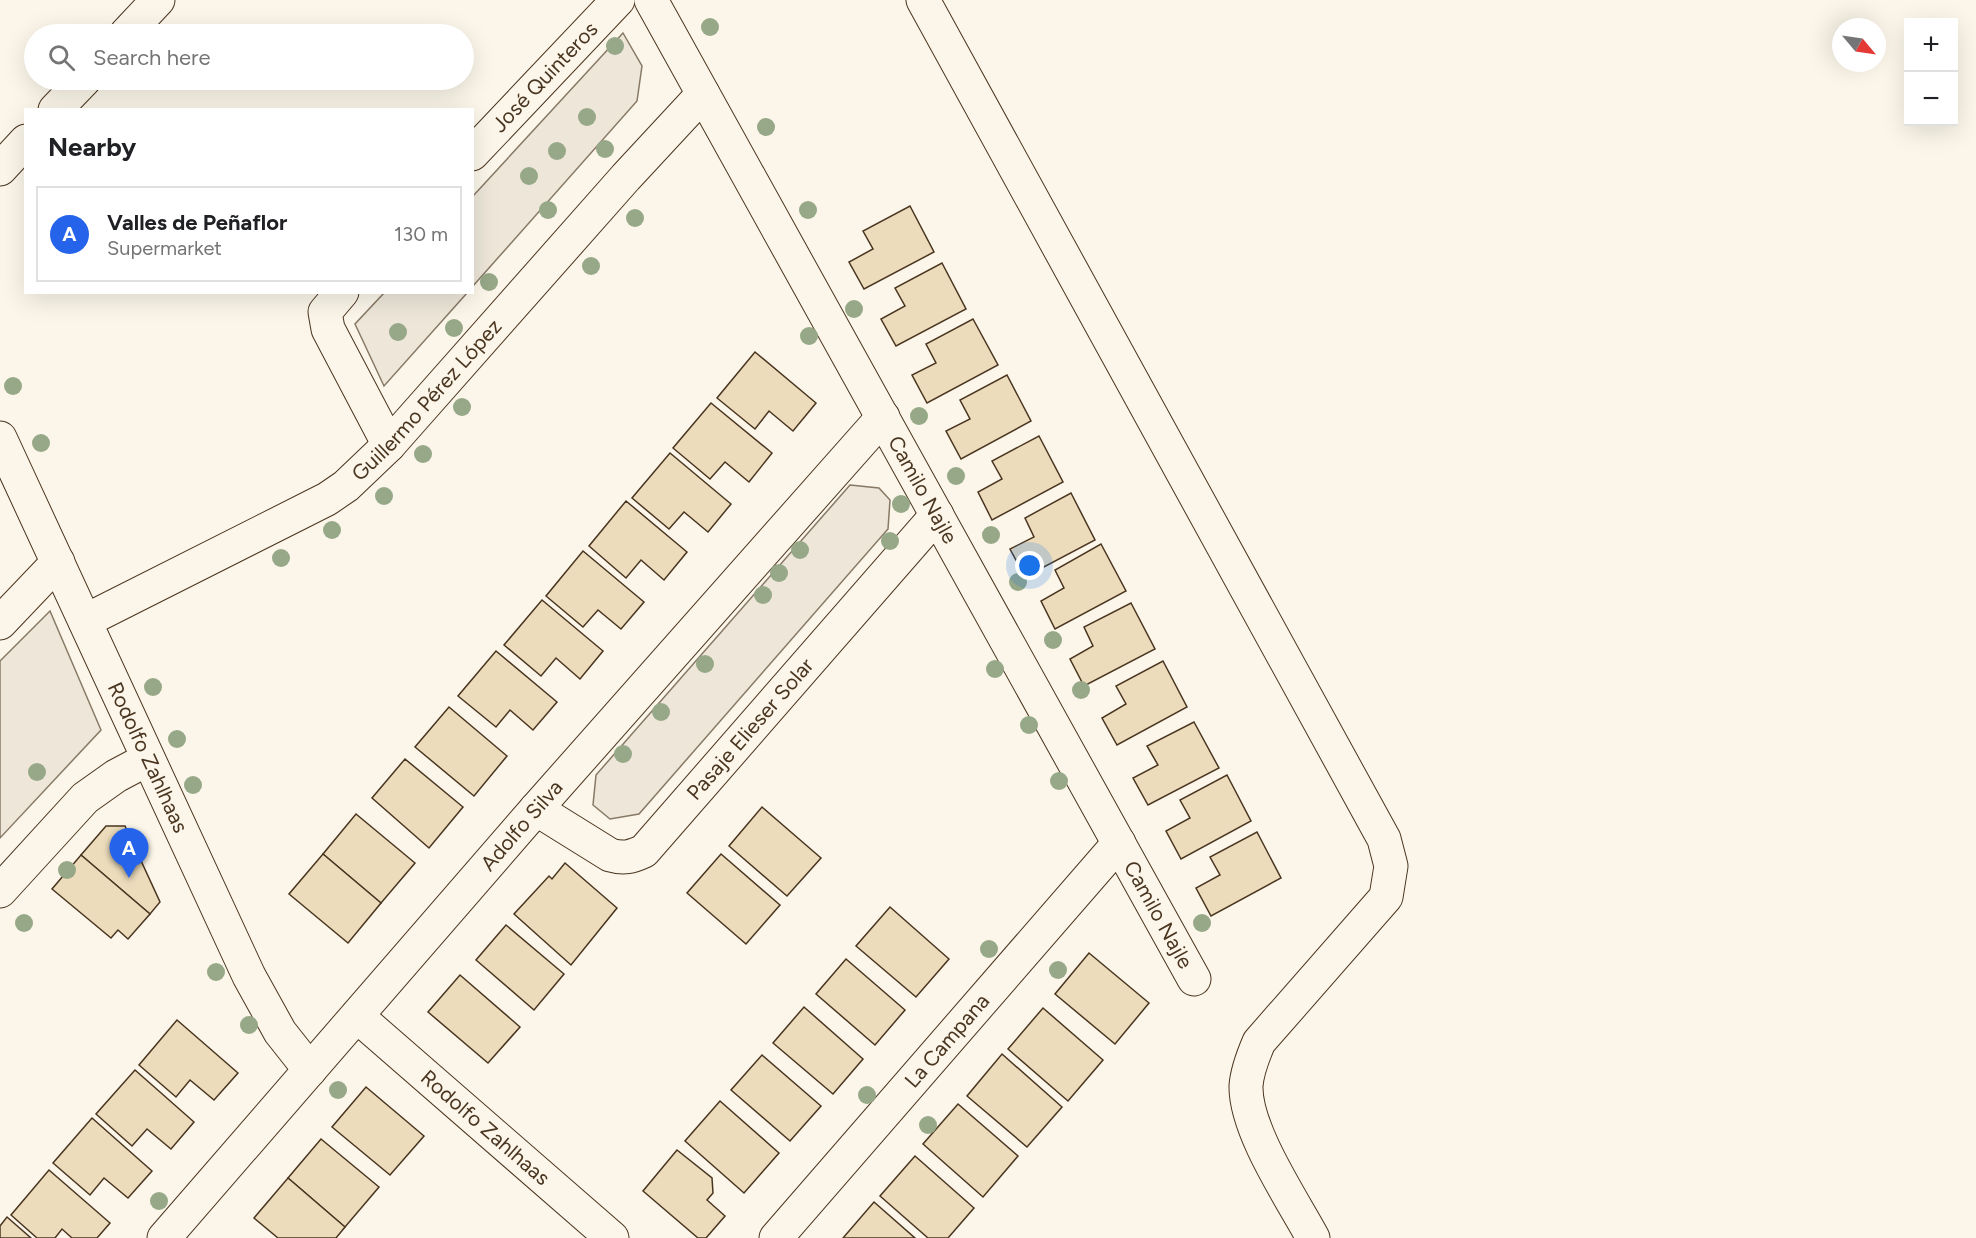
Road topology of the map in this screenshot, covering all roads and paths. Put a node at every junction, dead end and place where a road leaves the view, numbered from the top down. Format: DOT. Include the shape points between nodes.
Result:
graph roads {
  1 [pos="158,0"];
  2 [pos="618,0"];
  3 [pos="651,0"];
  4 [pos="923,0"];
  5 [pos="135,24"];
  6 [pos="75,90"];
  7 [pos="703,94"];
  8 [pos="58,108"];
  9 [pos="24,143"];
  10 [pos="474,152"];
  11 [pos="0,169"];
  12 [pos="340,294"];
  13 [pos="883,417"];
  14 [pos="0,438"];
  15 [pos="388,445"];
  16 [pos="937,515"];
  17 [pos="58,562"];
  18 [pos="85,621"];
  19 [pos="0,623"];
  20 [pos="148,759"];
  21 [pos="536,809"];
  22 [pos="1119,843"];
  23 [pos="0,891"];
  24 [pos="1194,979"];
  25 [pos="357,1016"];
  26 [pos="310,1070"];
  27 [pos="179,1233"];
  28 [pos="612,1238"];
  29 [pos="776,1238"];
  30 [pos="1313,1238"];
  1 -- 5 [label="street"];
  2 -- 10 [label="street, José Quinteros"];
  3 -- 7 [label="street, Camilo Najle"];
  4 -- 30 [label="street" via="1384,839 1391,866 1386,897 1259,1042 1246,1086 1253,1124"];
  6 -- 8 [label="street"];
  7 -- 13 [label="street, Camilo Najle"];
  7 -- 15 [label="street, Guillermo Pérez López"];
  9 -- 11 [label="street"];
  12 -- 15 [label="street" via="325,312 328,329"];
  13 -- 16 [label="street, Camilo Najle"];
  13 -- 21 [label="street, Adolfo Silva"];
  14 -- 17 [label="street, Rodolfo Zahlhaas"];
  15 -- 18 [label="street, Guillermo Pérez López" via="327,499"];
  16 -- 21 [label="street, Pasaje Elieser Solar" via="644,851 631,857 610,855"];
  16 -- 22 [label="street, Camilo Najle"];
  17 -- 18 [label="street, Rodolfo Zahlhaas"];
  17 -- 19 [label="street"];
  18 -- 20 [label="street, Rodolfo Zahlhaas"];
  20 -- 23 [label="street" via="84,798"];
  20 -- 26 [label="street, Rodolfo Zahlhaas" via="249,976 280,1032"];
  21 -- 25 [label="street, Adolfo Silva"];
  22 -- 24 [label="street, Camilo Najle"];
  22 -- 29 [label="street, La Campana"];
  25 -- 26 [label="street, Adolfo Silva"];
  25 -- 28 [label="street, Rodolfo Zahlhaas"];
  26 -- 27 [label="street, Adolfo Silva"];
}
